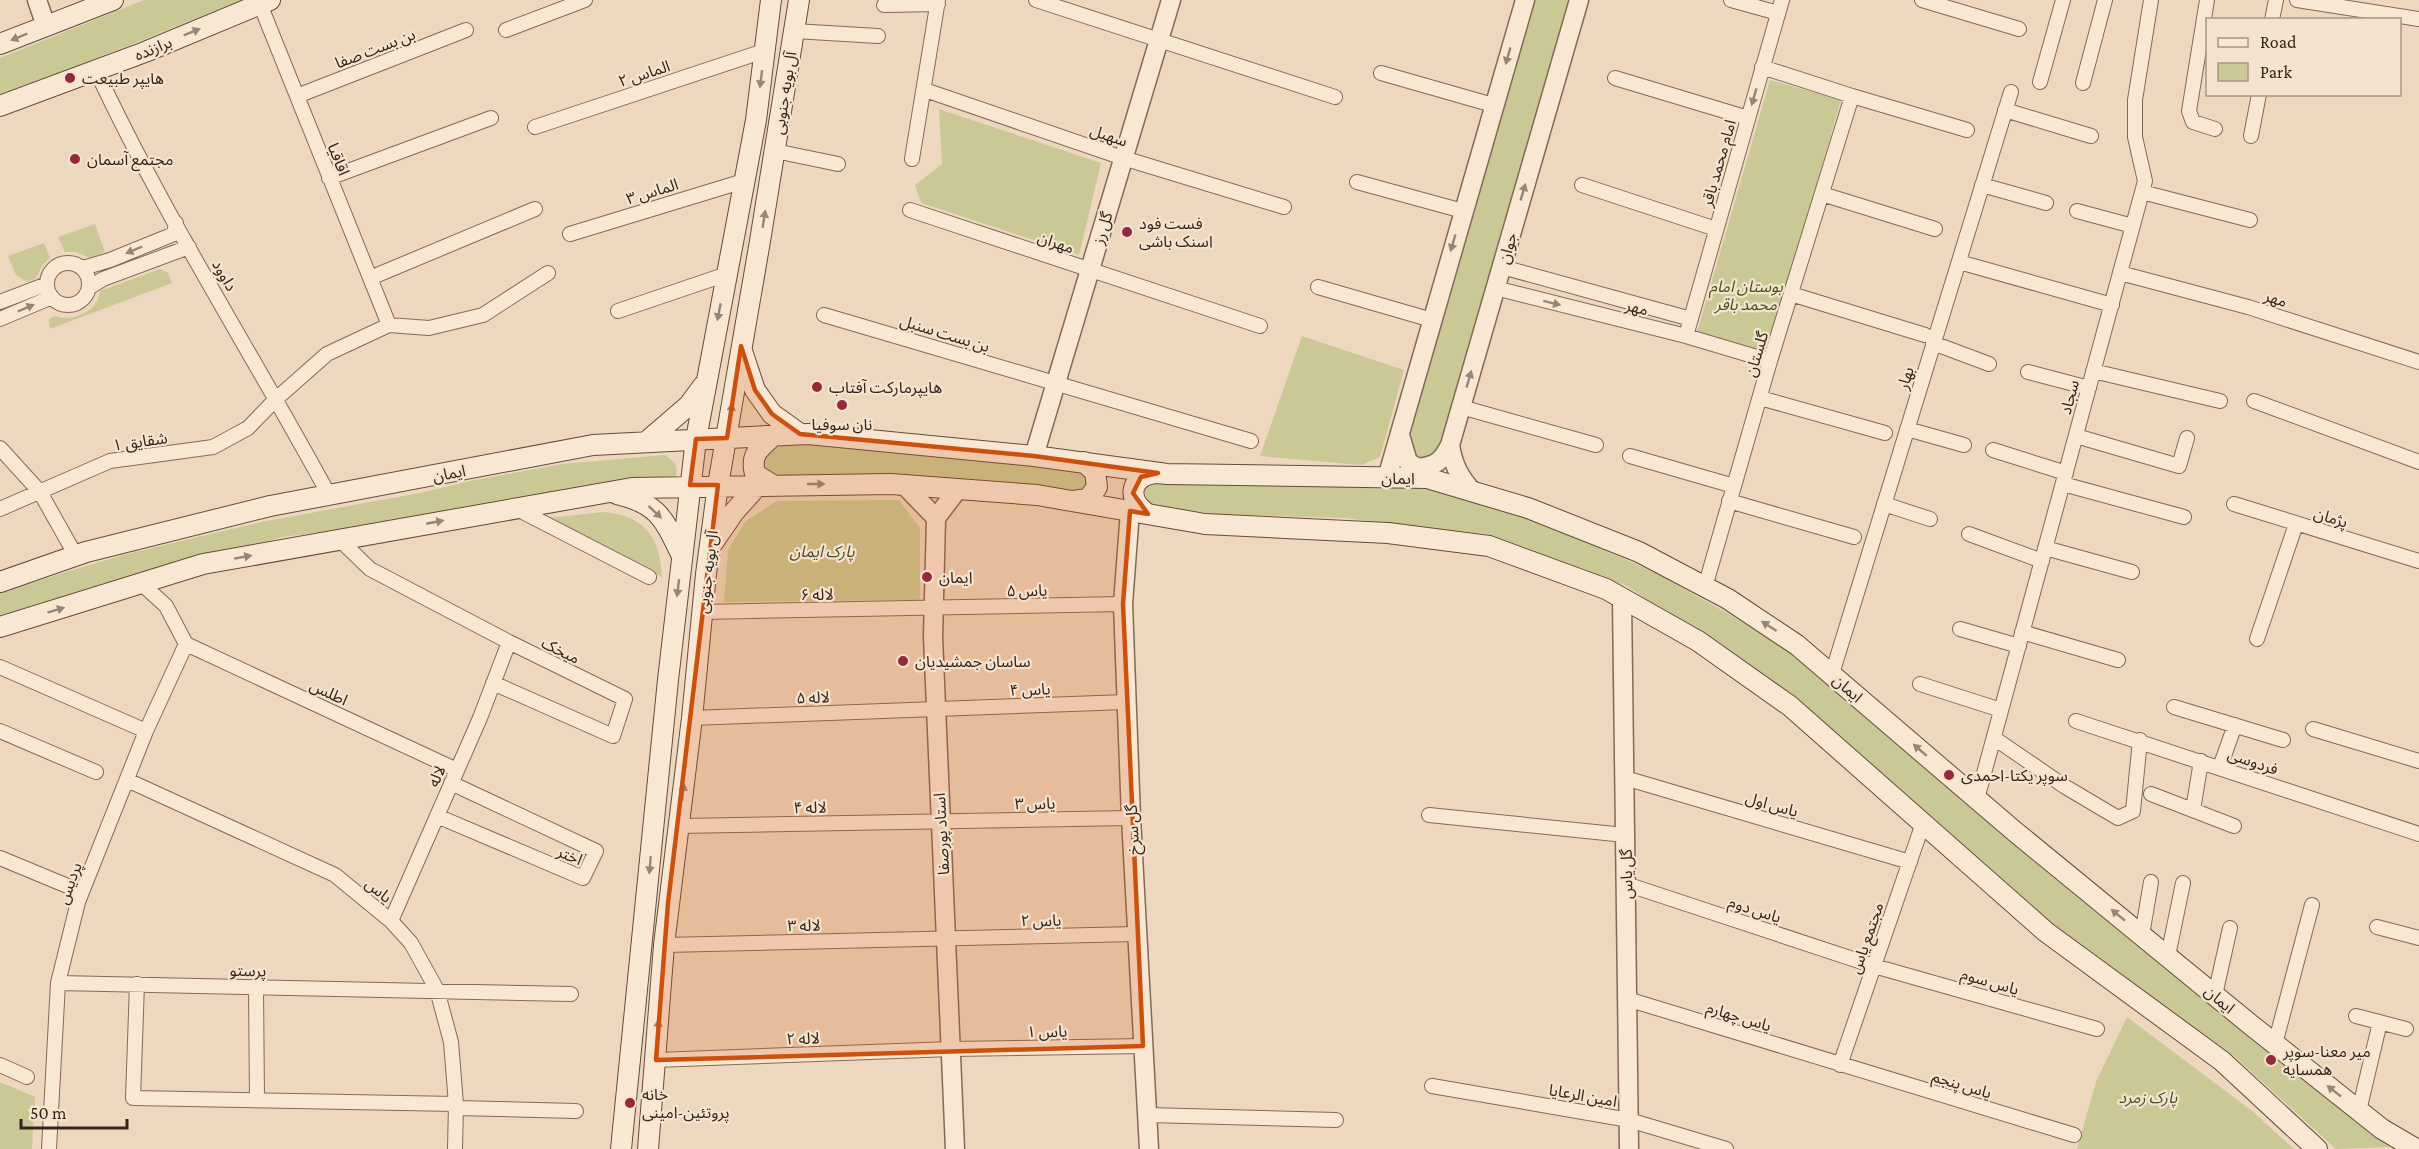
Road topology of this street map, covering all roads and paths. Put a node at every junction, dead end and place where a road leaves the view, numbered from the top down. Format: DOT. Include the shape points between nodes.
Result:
graph roads {
  1 [pos="37,0"];
  2 [pos="113,0"];
  3 [pos="585,0"];
  4 [pos="771,0"];
  5 [pos="799,0"];
  6 [pos="1036,0"];
  7 [pos="1171,0"];
  8 [pos="1579,0"];
  9 [pos="1731,0"];
  10 [pos="1922,0"];
  11 [pos="2063,0"];
  12 [pos="2105,0"];
  13 [pos="2151,0"];
  14 [pos="2207,0"];
  15 [pos="2276,0"];
  16 [pos="2297,0"];
  17 [pos="1521,1"];
  18 [pos="265,2"];
  19 [pos="938,2"];
  20 [pos="884,5"];
  21 [pos="1780,6"];
  22 [pos="2272,18"];
  23 [pos="2419,19"];
  24 [pos="46,26"];
  25 [pos="2019,29"];
  26 [pos="466,30"];
  27 [pos="506,30"];
  28 [pos="794,31"];
  29 [pos="878,36"];
  30 [pos="1158,40"];
  31 [pos="0,45"];
  32 [pos="764,51"];
  33 [pos="1762,67"];
  34 [pos="96,70"];
  35 [pos="1381,73"];
  36 [pos="1615,78"];
  37 [pos="2040,82"];
  38 [pos="2083,83"];
  39 [pos="924,90"];
  40 [pos="2011,92"];
  41 [pos="297,96"];
  42 [pos="1852,96"];
  43 [pos="2259,96"];
  44 [pos="1335,97"];
  45 [pos="1493,105"];
  46 [pos="0,106"];
  47 [pos="2005,110"];
  48 [pos="491,118"];
  49 [pos="1748,118"];
  50 [pos="535,127"];
  51 [pos="2215,129"];
  52 [pos="1967,130"];
  53 [pos="2091,136"];
  54 [pos="2251,136"];
  55 [pos="775,151"];
  56 [pos="1123,158"];
  57 [pos="912,159"];
  58 [pos="838,164"];
  59 [pos="329,178"];
  60 [pos="744,180"];
  61 [pos="1357,182"];
  62 [pos="1582,186"];
  63 [pos="1982,186"];
  64 [pos="2142,192"];
  65 [pos="1822,194"];
  66 [pos="2046,203"];
  67 [pos="1284,207"];
  68 [pos="535,209"];
  69 [pos="910,210"];
  70 [pos="1463,211"];
  71 [pos="2077,211"];
  72 [pos="2250,220"];
  73 [pos="176,223"];
  74 [pos="2133,226"];
  75 [pos="1716,229"];
  76 [pos="1935,229"];
  77 [pos="570,234"];
  78 [pos="189,247"];
  79 [pos="1959,262"];
  80 [pos="1502,267"];
  81 [pos="83,268"];
  82 [pos="1089,271"];
  83 [pos="548,273"];
  84 [pos="2120,273"];
  85 [pos="727,274"];
  86 [pos="370,278"];
  87 [pos="90,286"];
  88 [pos="1318,286"];
  89 [pos="1496,288"];
  90 [pos="49,291"];
  91 [pos="1791,294"];
  92 [pos="0,302"];
  93 [pos="2112,304"];
  94 [pos="618,311"];
  95 [pos="824,315"];
  96 [pos="0,319"];
  97 [pos="1690,319"];
  98 [pos="1432,320"];
  99 [pos="389,325"];
  100 [pos="1260,326"];
  101 [pos="1686,336"];
  102 [pos="1929,339"];
  103 [pos="741,346"];
  104 [pos="1770,361"];
  105 [pos="2419,362"];
  106 [pos="1989,364"];
  107 [pos="2093,371"];
  108 [pos="2028,372"];
  109 [pos="706,381"];
  110 [pos="1056,384"];
  111 [pos="2089,388"];
  112 [pos="1760,398"];
  113 [pos="276,399"];
  114 [pos="2220,401"];
  115 [pos="2254,401"];
  116 [pos="1461,407"];
  117 [pos="1907,429"];
  118 [pos="1400,433"];
  119 [pos="1885,433"];
  120 [pos="800,434"];
  121 [pos="773,436"];
  122 [pos="2076,436"];
  123 [pos="727,438"];
  124 [pos="2187,438"];
  125 [pos="696,439"];
  126 [pos="673,440"];
  127 [pos="1251,441"];
  128 [pos="646,442"];
  129 [pos="1450,445"];
  130 [pos="1596,445"];
  131 [pos="1964,445"];
  132 [pos="0,447"];
  133 [pos="1992,450"];
  134 [pos="1034,456"];
  135 [pos="1629,456"];
  136 [pos="1084,462"];
  137 [pos="2419,462"];
  138 [pos="1158,473"];
  139 [pos="1387,478"];
  140 [pos="2064,479"];
  141 [pos="765,484"];
  142 [pos="718,485"];
  143 [pos="904,485"];
  144 [pos="681,486"];
  145 [pos="1734,486"];
  146 [pos="958,489"];
  147 [pos="40,492"];
  148 [pos="609,492"];
  149 [pos="1473,492"];
  150 [pos="328,495"];
  151 [pos="1073,501"];
  152 [pos="1729,501"];
  153 [pos="1884,504"];
  154 [pos="2234,504"];
  155 [pos="513,507"];
  156 [pos="0,509"];
  157 [pos="1139,513"];
  158 [pos="2184,517"];
  159 [pos="936,518"];
  160 [pos="1930,519"];
  161 [pos="2296,524"];
  162 [pos="1969,534"];
  163 [pos="1854,537"];
  164 [pos="340,540"];
  165 [pos="711,546"];
  166 [pos="2044,555"];
  167 [pos="76,556"];
  168 [pos="682,556"];
  169 [pos="2419,561"];
  170 [pos="2132,573"];
  171 [pos="649,577"];
  172 [pos="0,582"];
  173 [pos="142,584"];
  174 [pos="1705,587"];
  175 [pos="1622,598"];
  176 [pos="1123,604"];
  177 [pos="933,608"];
  178 [pos="702,612"];
  179 [pos="0,627"];
  180 [pos="1959,629"];
  181 [pos="2022,632"];
  182 [pos="2258,639"];
  183 [pos="509,642"];
  184 [pos="186,644"];
  185 [pos="2019,646"];
  186 [pos="2118,660"];
  187 [pos="0,667"];
  188 [pos="1832,674"];
  189 [pos="493,683"];
  190 [pos="1920,684"];
  191 [pos="1126,702"];
  192 [pos="2174,707"];
  193 [pos="936,709"];
  194 [pos="2001,711"];
  195 [pos="692,718"];
  196 [pos="2076,721"];
  197 [pos="2235,725"];
  198 [pos="2313,729"];
  199 [pos="0,731"];
  200 [pos="146,731"];
  201 [pos="1994,738"];
  202 [pos="2140,740"];
  203 [pos="2283,740"];
  204 [pos="2201,761"];
  205 [pos="2419,761"];
  206 [pos="2220,767"];
  207 [pos="96,772"];
  208 [pos="454,777"];
  209 [pos="1624,778"];
  210 [pos="127,780"];
  211 [pos="2151,794"];
  212 [pos="1977,799"];
  213 [pos="2193,810"];
  214 [pos="1429,815"];
  215 [pos="437,816"];
  216 [pos="1131,818"];
  217 [pos="941,820"];
  218 [pos="1923,823"];
  219 [pos="2234,825"];
  220 [pos="679,826"];
  221 [pos="2419,834"];
  222 [pos="1625,835"];
  223 [pos="0,858"];
  224 [pos="1910,862"];
  225 [pos="2151,882"];
  226 [pos="2183,883"];
  227 [pos="1626,884"];
  228 [pos="82,892"];
  229 [pos="2312,904"];
  230 [pos="391,921"];
  231 [pos="2377,927"];
  232 [pos="2230,928"];
  233 [pos="1137,934"];
  234 [pos="2142,935"];
  235 [pos="946,938"];
  236 [pos="2419,939"];
  237 [pos="664,945"];
  238 [pos="2168,956"];
  239 [pos="1874,966"];
  240 [pos="58,983"];
  241 [pos="137,984"];
  242 [pos="255,986"];
  243 [pos="437,990"];
  244 [pos="571,994"];
  245 [pos="2215,994"];
  246 [pos="1627,999"];
  247 [pos="2356,1016"];
  248 [pos="2380,1022"];
  249 [pos="2097,1029"];
  250 [pos="2406,1029"];
  251 [pos="2275,1044"];
  252 [pos="1143,1046"];
  253 [pos="951,1049"];
  254 [pos="656,1060"];
  255 [pos="0,1065"];
  256 [pos="1840,1065"];
  257 [pos="27,1077"];
  258 [pos="1432,1086"];
  259 [pos="256,1100"];
  260 [pos="456,1106"];
  261 [pos="576,1111"];
  262 [pos="2359,1111"];
  263 [pos="1148,1115"];
  264 [pos="1336,1120"];
  265 [pos="1629,1120"];
  266 [pos="2074,1135"];
  267 [pos="620,1146"];
  268 [pos="648,1148"];
  269 [pos="2413,1148"];
  270 [pos="49,1149"];
  271 [pos="455,1149"];
  272 [pos="955,1149"];
  273 [pos="1149,1149"];
  274 [pos="1629,1149"];
  275 [pos="1726,1149"];
  276 [pos="2317,1149"];
  1 -- 24 [label="street"];
  2 -- 24 [label="main road"];
  3 -- 27 [label="street"];
  4 -- 32 [label="main road, آل بویه جنوبی"];
  5 -- 28 [label="main road, آل بویه جنوبی"];
  6 -- 30 [label="street"];
  7 -- 30 [label="street, گل رز"];
  80 -- 8 [label="street, جوان, one-way"];
  9 -- 21 [label="street"];
  10 -- 25 [label="street"];
  11 -- 37 [label="street"];
  12 -- 38 [label="street"];
  13 -- 64 [label="street, سجاد" via="2135,100 2135,137 2145,181"];
  14 -- 51 [label="street" via="2189,111 2193,122"];
  15 -- 22 [label="street"];
  16 -- 23 [label="street"];
  17 -- 45 [label="street, one-way"];
  34 -- 18 [label="main road, برازنده, one-way"];
  18 -- 41 [label="street, اقاقیا"];
  19 -- 20 [label="street"];
  19 -- 39 [label="street"];
  21 -- 33 [label="street, امام محمد باقر"];
  24 -- 31 [label="main road, one-way"];
  26 -- 41 [label="street, بن بست صفا"];
  28 -- 29 [label="street"];
  28 -- 55 [label="main road, آل بویه جنوبی"];
  30 -- 44 [label="street"];
  30 -- 56 [label="street, گل رز"];
  32 -- 50 [label="street, الماس ۲"];
  32 -- 60 [label="main road, آل بویه جنوبی, one-way"];
  33 -- 42 [label="street"];
  33 -- 49 [label="street, امام محمد باقر, one-way"];
  34 -- 46 [label="main road, برازنده"];
  34 -- 73 [label="street, داوود" via="121,125"];
  35 -- 45 [label="street"];
  36 -- 49 [label="street"];
  39 -- 56 [label="street, سهیل"];
  39 -- 57 [label="street"];
  40 -- 47 [label="street, بهار"];
  41 -- 59 [label="street, اقاقیا"];
  42 -- 52 [label="street"];
  42 -- 65 [label="street, گلستان"];
  43 -- 54 [label="street"];
  45 -- 70 [label="street"];
  47 -- 53 [label="street"];
  47 -- 63 [label="street, بهار"];
  48 -- 59 [label="street"];
  49 -- 75 [label="street, امام محمد باقر"];
  55 -- 58 [label="street"];
  103 -- 55 [label="main road, آل بویه جنوبی, one-way"];
  56 -- 67 [label="street, سهیل"];
  56 -- 82 [label="street, گل رز"];
  59 -- 86 [label="street, اقاقیا"];
  60 -- 77 [label="street, الماس ۳"];
  60 -- 85 [label="main road, آل بویه جنوبی"];
  61 -- 70 [label="street"];
  62 -- 75 [label="street"];
  63 -- 66 [label="street"];
  63 -- 79 [label="street, بهار"];
  64 -- 72 [label="street"];
  64 -- 74 [label="street, سجاد"];
  65 -- 76 [label="street"];
  65 -- 91 [label="street, گلستان"];
  68 -- 86 [label="street"];
  69 -- 82 [label="street, مهران"];
  70 -- 98 [label="street, one-way"];
  71 -- 74 [label="street"];
  73 -- 78 [label="street, داوود"];
  73 -- 81 [label="street, one-way" via="174,234"];
  74 -- 84 [label="street, سجاد"];
  75 -- 97 [label="street, امام محمد باقر"];
  78 -- 87 [label="street"];
  78 -- 113 [label="street, داوود"];
  79 -- 93 [label="street"];
  79 -- 102 [label="street, بهار"];
  80 -- 89 [label="street, جوان"];
  80 -- 97 [label="street, مهر"];
  81 -- 87 [label="street"];
  81 -- 90 [label="street" via="70,262 57,266 48,277"];
  82 -- 100 [label="street, مهران"];
  82 -- 110 [label="street, گل رز"];
  83 -- 99 [label="street" via="483,315 429,328"];
  84 -- 93 [label="street, سجاد"];
  84 -- 105 [label="street, مهر" via="2248,307"];
  85 -- 94 [label="street"];
  85 -- 109 [label="main road, آل بویه جنوبی, one-way"];
  86 -- 99 [label="street, اقاقیا"];
  87 -- 90 [label="street" via="84,299 72,305 57,302"];
  88 -- 98 [label="street"];
  89 -- 101 [label="street, مهر, one-way"];
  116 -- 89 [label="street, جوان, one-way"];
  90 -- 92 [label="street"];
  96 -- 90 [label="street, one-way"];
  91 -- 102 [label="street"];
  91 -- 104 [label="street, گلستان"];
  93 -- 107 [label="street, سجاد"];
  95 -- 110 [label="street, بن بست سنبل"];
  97 -- 101 [label="street, امام محمد باقر"];
  98 -- 118 [label="street"];
  99 -- 113 [label="street, شقایق ۱" via="327,354"];
  101 -- 104 [label="street, مهر"];
  102 -- 106 [label="street"];
  102 -- 117 [label="street, بهار"];
  103 -- 120 [label="main road" via="755,390 772,414"];
  123 -- 103 [label="main road, آل بویه جنوبی, one-way"];
  104 -- 112 [label="street, گلستان"];
  107 -- 111 [label="street, سجاد"];
  107 -- 114 [label="street"];
  108 -- 111 [label="street"];
  109 -- 125 [label="main road, آل بویه جنوبی"];
  109 -- 128 [label="main road" via="689,405"];
  110 -- 127 [label="street, بن بست سنبل"];
  110 -- 134 [label="street, گل رز"];
  111 -- 122 [label="street, سجاد"];
  112 -- 119 [label="street"];
  112 -- 145 [label="street, گلستان"];
  113 -- 147 [label="street, شقایق ۱" via="248,428 213,447 110,461"];
  113 -- 150 [label="street, داوود"];
  115 -- 137 [label="street"];
  116 -- 129 [label="street, جوان"];
  116 -- 130 [label="street"];
  117 -- 131 [label="street"];
  117 -- 153 [label="street, بهار"];
  118 -- 129 [label="street" via="1408,462 1418,468 1441,461"];
  118 -- 139 [label="street"];
  120 -- 121 [label="main road, ایمان"];
  120 -- 134 [label="main road, ایمان"];
  121 -- 123 [label="main road, ایمان"];
  121 -- 141 [label="main road" via="755,452 755,474"];
  122 -- 124 [label="street" via="2179,466"];
  122 -- 140 [label="street, سجاد"];
  123 -- 125 [label="main road, ایمان"];
  123 -- 142 [label="main road, آل بویه جنوبی"];
  125 -- 126 [label="main road, ایمان"];
  125 -- 144 [label="main road, آل بویه جنوبی"];
  126 -- 128 [label="main road, ایمان"];
  126 -- 144 [label="main road" via="682,450 685,463"];
  128 -- 150 [label="main road, ایمان" via="592,445"];
  129 -- 149 [label="street" via="1453,462"];
  132 -- 147 [label="street"];
  133 -- 140 [label="street"];
  134 -- 136 [label="main road, ایمان"];
  135 -- 145 [label="street"];
  136 -- 138 [label="main road, ایمان"];
  136 -- 151 [label="main road" via="1095,472 1097,487 1088,499"];
  138 -- 139 [label="main road, ایمان"];
  138 -- 157 [label="main road" via="1149,473 1135,484 1133,493"];
  139 -- 149 [label="main road, ایمان" via="1427,478"];
  140 -- 158 [label="street"];
  140 -- 166 [label="street, سجاد"];
  141 -- 142 [label="main road"];
  141 -- 143 [label="main road, one-way"];
  141 -- 165 [label="main road" via="734,512"];
  142 -- 144 [label="main road"];
  142 -- 165 [label="main road, آل بویه جنوبی"];
  143 -- 146 [label="main road"];
  143 -- 159 [label="street"];
  144 -- 148 [label="main road"];
  144 -- 168 [label="main road, آل بویه جنوبی"];
  145 -- 152 [label="street, گلستان"];
  146 -- 151 [label="main road"];
  146 -- 159 [label="street"];
  147 -- 156 [label="street, شقایق ۱"];
  147 -- 167 [label="street"];
  148 -- 155 [label="main road"];
  148 -- 168 [label="main road, one-way" via="639,499 658,514"];
  149 -- 174 [label="main road, ایمان" via="1528,508 1638,552"];
  150 -- 167 [label="main road, ایمان"];
  151 -- 157 [label="main road"];
  152 -- 163 [label="street"];
  152 -- 174 [label="street, گلستان"];
  153 -- 160 [label="street"];
  153 -- 188 [label="street, بهار"];
  154 -- 161 [label="street, پژمان"];
  164 -- 155 [label="main road, one-way"];
  155 -- 171 [label="street"];
  157 -- 175 [label="main road" via="1205,524 1388,533 1489,546"];
  157 -- 176 [label="street, گل سرخ"];
  159 -- 177 [label="street, استاد پورصفا"];
  161 -- 169 [label="street, پژمان"];
  161 -- 182 [label="street"];
  162 -- 166 [label="street"];
  173 -- 164 [label="main road, one-way" via="203,564"];
  164 -- 183 [label="street, میخک" via="370,569"];
  165 -- 178 [label="main road, آل بویه جنوبی"];
  166 -- 170 [label="street"];
  166 -- 181 [label="street, سجاد"];
  167 -- 172 [label="main road, ایمان"];
  168 -- 267 [label="main road, آل بویه جنوبی, one-way"];
  179 -- 173 [label="main road, one-way"];
  173 -- 184 [label="street" via="166,606"];
  188 -- 174 [label="main road, ایمان, one-way" via="1797,645"];
  175 -- 209 [label="street, گل یاس"];
  175 -- 218 [label="main road" via="1698,641 1790,706"];
  176 -- 177 [label="street, یاس ۵"];
  176 -- 191 [label="street, گل سرخ"];
  177 -- 178 [label="street, لاله ۶"];
  177 -- 193 [label="street, استاد پورصفا"];
  178 -- 195 [label="main road, آل بویه جنوبی"];
  180 -- 185 [label="street"];
  181 -- 185 [label="street, سجاد"];
  181 -- 186 [label="street"];
  183 -- 189 [label="street, لاله"];
  183 -- 189 [label="street, میخک" via="625,699 613,736"];
  184 -- 200 [label="street, پردیس"];
  184 -- 208 [label="street, اطلس"];
  185 -- 194 [label="street, سجاد"];
  187 -- 200 [label="street"];
  212 -- 188 [label="main road, ایمان, one-way"];
  189 -- 208 [label="street, لاله"];
  190 -- 194 [label="street"];
  191 -- 193 [label="street, یاس ۴"];
  191 -- 216 [label="street, گل سرخ"];
  192 -- 197 [label="street"];
  193 -- 195 [label="street, لاله ۵"];
  193 -- 217 [label="street, استاد پورصفا"];
  194 -- 201 [label="street, سجاد"];
  220 -- 195 [label="main road, آل بویه جنوبی, one-way"];
  196 -- 202 [label="street, فردوسی"];
  197 -- 203 [label="street"];
  197 -- 206 [label="street"];
  198 -- 205 [label="street"];
  199 -- 207 [label="street"];
  200 -- 210 [label="street, پردیس"];
  201 -- 202 [label="street" via="2118,818 2133,811"];
  201 -- 212 [label="street, سجاد"];
  202 -- 204 [label="street, فردوسی"];
  204 -- 206 [label="street, فردوسی"];
  204 -- 213 [label="street"];
  206 -- 221 [label="street, فردوسی"];
  208 -- 215 [label="street, لاله"];
  208 -- 215 [label="street, اختر" via="596,851 583,878"];
  209 -- 222 [label="street, گل یاس"];
  209 -- 224 [label="street, یاس اول"];
  210 -- 228 [label="street, پردیس"];
  210 -- 230 [label="street, یاس" via="335,875"];
  211 -- 213 [label="street"];
  234 -- 212 [label="main road, ایمان, one-way"];
  213 -- 219 [label="street"];
  214 -- 222 [label="street"];
  215 -- 230 [label="street, لاله"];
  216 -- 217 [label="street, یاس ۳"];
  216 -- 233 [label="street, گل سرخ"];
  217 -- 220 [label="street, لاله ۴"];
  217 -- 235 [label="street, استاد پورصفا"];
  218 -- 224 [label="street, مجتمع یاس"];
  218 -- 276 [label="main road" via="2046,932 2222,1061"];
  220 -- 237 [label="main road, آل بویه جنوبی"];
  222 -- 227 [label="street, گل یاس"];
  223 -- 228 [label="street"];
  224 -- 239 [label="street, مجتمع یاس"];
  225 -- 234 [label="street"];
  226 -- 238 [label="street"];
  227 -- 239 [label="street, یاس دوم"];
  227 -- 246 [label="street, گل یاس"];
  228 -- 240 [label="street, پردیس"];
  229 -- 251 [label="street"];
  230 -- 243 [label="street, یاس" via="411,943"];
  231 -- 236 [label="street"];
  232 -- 245 [label="street"];
  233 -- 235 [label="street, یاس ۲"];
  233 -- 252 [label="street, گل سرخ"];
  234 -- 238 [label="main road, ایمان"];
  235 -- 237 [label="street, لاله ۳"];
  235 -- 253 [label="street, استاد پورصفا"];
  254 -- 237 [label="main road, آل بویه جنوبی, one-way"];
  238 -- 245 [label="main road, ایمان"];
  239 -- 249 [label="street, یاس سوم"];
  239 -- 256 [label="street, مجتمع یاس"];
  240 -- 241 [label="street, پرستو"];
  240 -- 270 [label="street, پردیس"];
  241 -- 242 [label="street, پرستو"];
  241 -- 259 [label="street" via="133,1098"];
  242 -- 243 [label="street, پرستو"];
  242 -- 259 [label="street"];
  243 -- 244 [label="street"];
  243 -- 260 [label="street, یاس" via="451,1042"];
  245 -- 251 [label="main road, ایمان"];
  246 -- 256 [label="street, یاس چهارم"];
  246 -- 265 [label="street, گل یاس"];
  247 -- 248 [label="street"];
  248 -- 250 [label="street"];
  248 -- 262 [label="street"];
  262 -- 251 [label="main road, ایمان, one-way"];
  252 -- 253 [label="street, یاس ۱"];
  252 -- 263 [label="street, گل سرخ"];
  253 -- 254 [label="street, لاله ۲"];
  253 -- 272 [label="street, استاد پورصفا"];
  254 -- 268 [label="main road, آل بویه جنوبی"];
  255 -- 257 [label="street"];
  256 -- 266 [label="street, یاس پنجم"];
  258 -- 265 [label="street, امین الرعایا"];
  259 -- 260 [label="street"];
  260 -- 261 [label="street"];
  260 -- 271 [label="street, یاس"];
  262 -- 269 [label="main road, ایمان"];
  263 -- 264 [label="street"];
  263 -- 273 [label="street, گل سرخ"];
  265 -- 274 [label="street, گل یاس"];
  265 -- 275 [label="street, امین الرعایا"];
}
